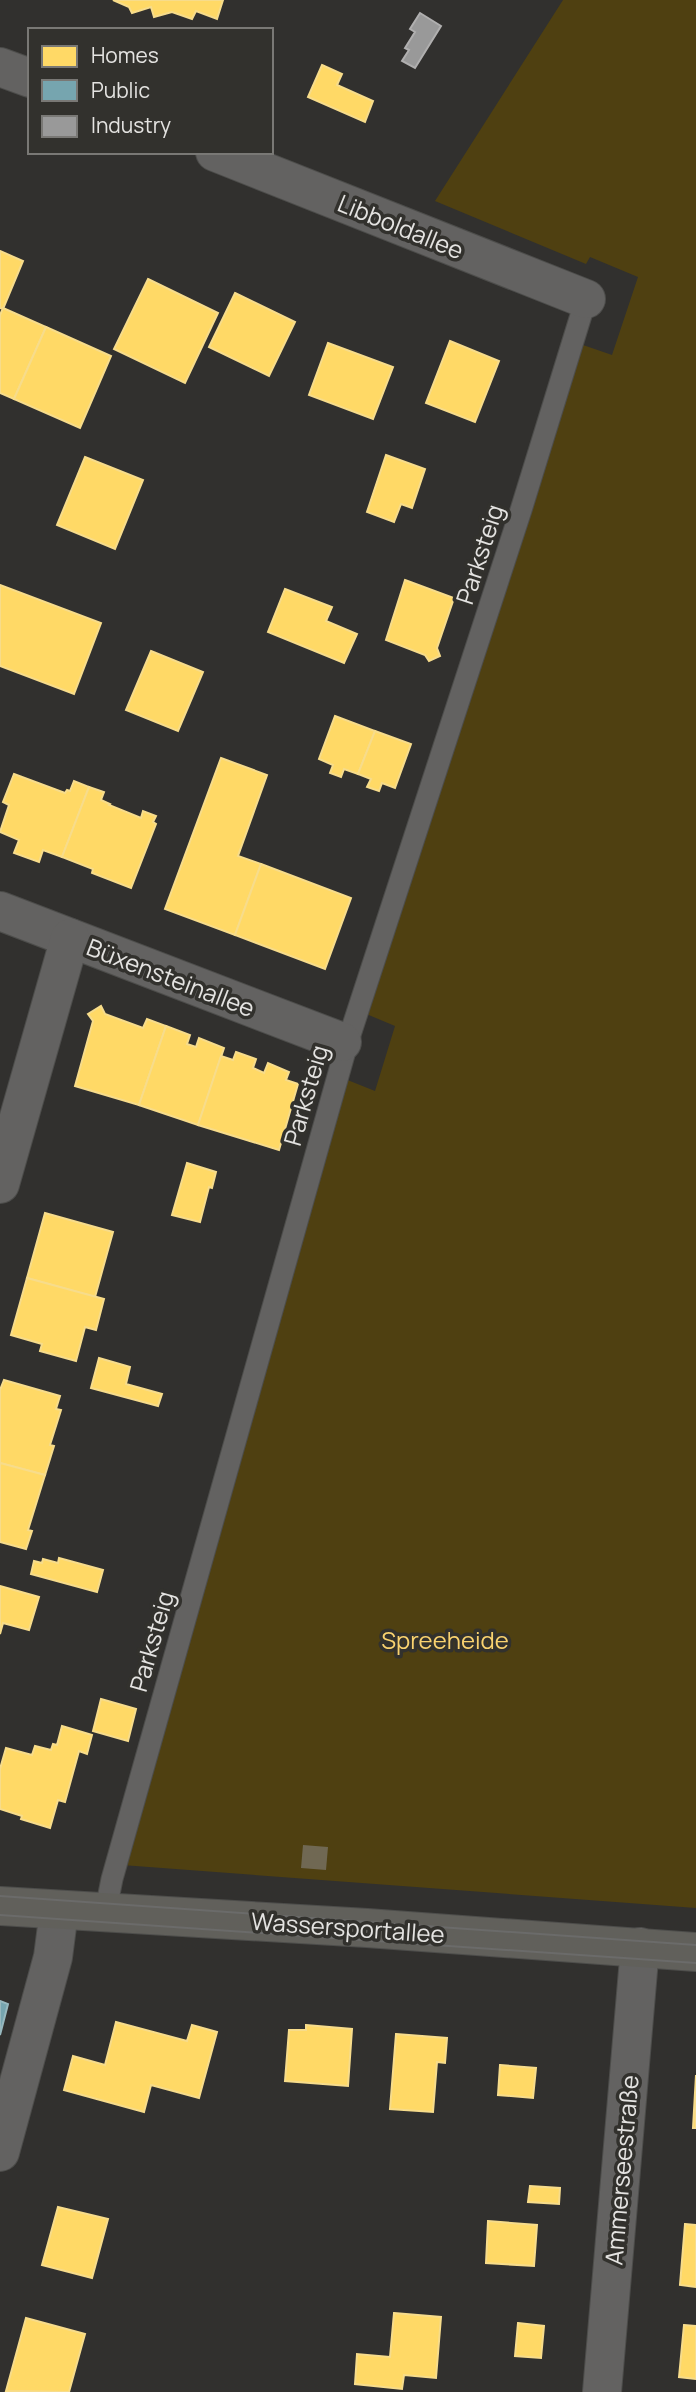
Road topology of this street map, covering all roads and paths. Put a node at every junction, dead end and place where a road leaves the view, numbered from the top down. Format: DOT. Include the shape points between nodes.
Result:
graph roads {
  1 [pos="0,67"];
  2 [pos="28,77"];
  3 [pos="220,154"];
  4 [pos="586,299"];
  5 [pos="0,911"];
  6 [pos="70,938"];
  7 [pos="342,1042"];
  8 [pos="0,1184"];
  9 [pos="0,1906"];
  10 [pos="59,1911"];
  11 [pos="105,1914"];
  12 [pos="640,1947"];
  13 [pos="696,1952"];
  14 [pos="0,2152"];
  15 [pos="602,2392"];
  1 -- 2 [label="street"];
  3 -- 4 [label="street, Libboldallee"];
  4 -- 11 [label="lane, Parksteig" via="522,510 347,1044 111,1879"];
  5 -- 6 [label="street, Büxensteinallee"];
  6 -- 7 [label="street, Büxensteinallee"];
  6 -- 8 [label="street"];
  9 -- 10 [label="main road, Wassersportallee"];
  10 -- 11 [label="main road, Wassersportallee"];
  10 -- 14 [label="street" via="53,1957"];
  11 -- 12 [label="main road, Wassersportallee"];
  12 -- 13 [label="main road, Wassersportallee"];
  12 -- 15 [label="street, Ammerseestraße"];
}
